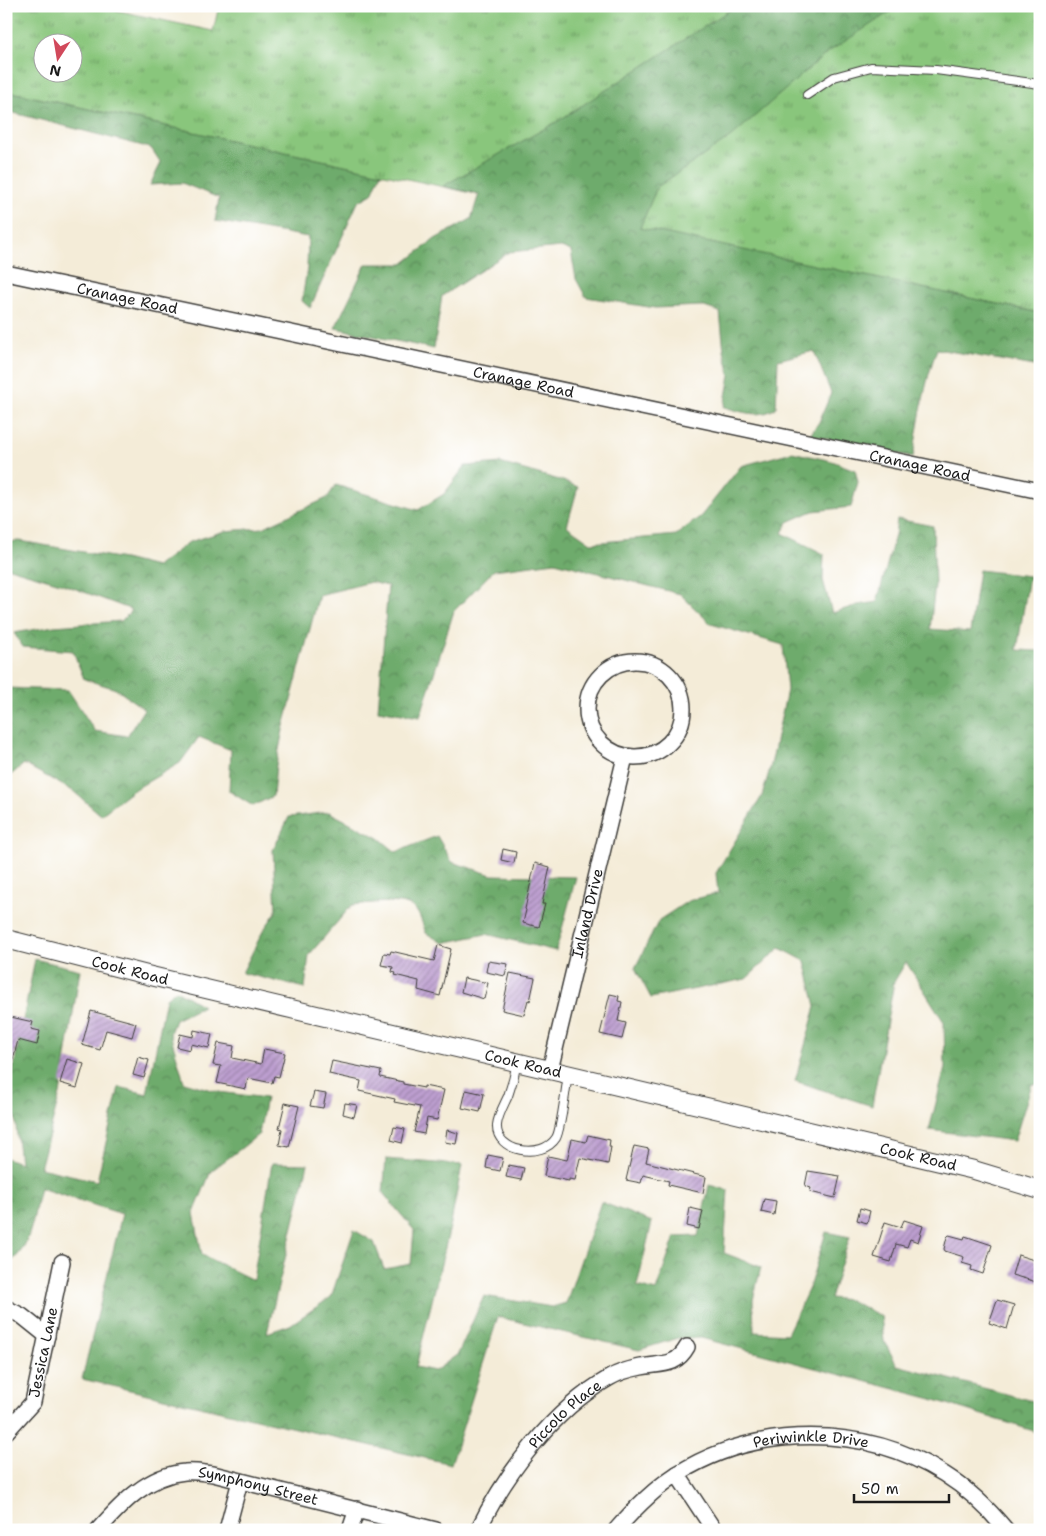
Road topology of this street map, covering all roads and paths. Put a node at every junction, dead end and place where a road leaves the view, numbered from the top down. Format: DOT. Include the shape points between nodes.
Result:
graph roads {
  1 [pos="1040,84"];
  2 [pos="807,95"];
  3 [pos="6,273"];
  4 [pos="1040,491"];
  5 [pos="626,757"];
  6 [pos="6,940"];
  7 [pos="517,1062"];
  8 [pos="550,1070"];
  9 [pos="568,1074"];
  10 [pos="1040,1190"];
  11 [pos="62,1262"];
  12 [pos="6,1308"];
  13 [pos="47,1336"];
  14 [pos="688,1347"];
  15 [pos="6,1432"];
  16 [pos="677,1474"];
  17 [pos="240,1481"];
  18 [pos="356,1509"];
  19 [pos="98,1530"];
  20 [pos="227,1530"];
  21 [pos="350,1530"];
  22 [pos="436,1530"];
  23 [pos="478,1530"];
  24 [pos="616,1530"];
  25 [pos="714,1530"];
  26 [pos="1006,1530"];
  1 -- 2 [label="lane" via="936,70 871,67 834,77"];
  3 -- 4 [label="street, Cranage Road"];
  5 -- 5 [label="street" via="642,757 658,752 668,744 678,731 683,708 680,692 664,671 638,661 614,666 600,676 588,700 587,716 592,732 611,751"];
  5 -- 8 [label="street, Inland Drive"];
  6 -- 7 [label="street, Cook Road"];
  7 -- 8 [label="street, Cook Road"];
  7 -- 9 [label="lane" via="497,1130 512,1147 524,1151 547,1148 556,1138"];
  8 -- 9 [label="street, Cook Road"];
  9 -- 10 [label="street, Cook Road" via="974,1170"];
  11 -- 13 [label="street, Jessica Lane"];
  12 -- 13 [label="street"];
  13 -- 15 [label="street, Jessica Lane" via="33,1402"];
  14 -- 23 [label="street, Piccolo Place" via="683,1355 667,1364 640,1367 610,1377 575,1403 548,1428 509,1476"];
  16 -- 24 [label="street, Periwinkle Drive" via="650,1495"];
  16 -- 25 [label="street"];
  16 -- 26 [label="street, Periwinkle Drive" via="704,1459 758,1441 801,1436 844,1438 891,1449 944,1474 975,1497"];
  17 -- 18 [label="street, Symphony Street"];
  17 -- 19 [label="street, Symphony Street" via="198,1472 170,1475 141,1488"];
  17 -- 20 [label="street"];
  18 -- 21 [label="street"];
  18 -- 22 [label="street, Symphony Street"];
}
